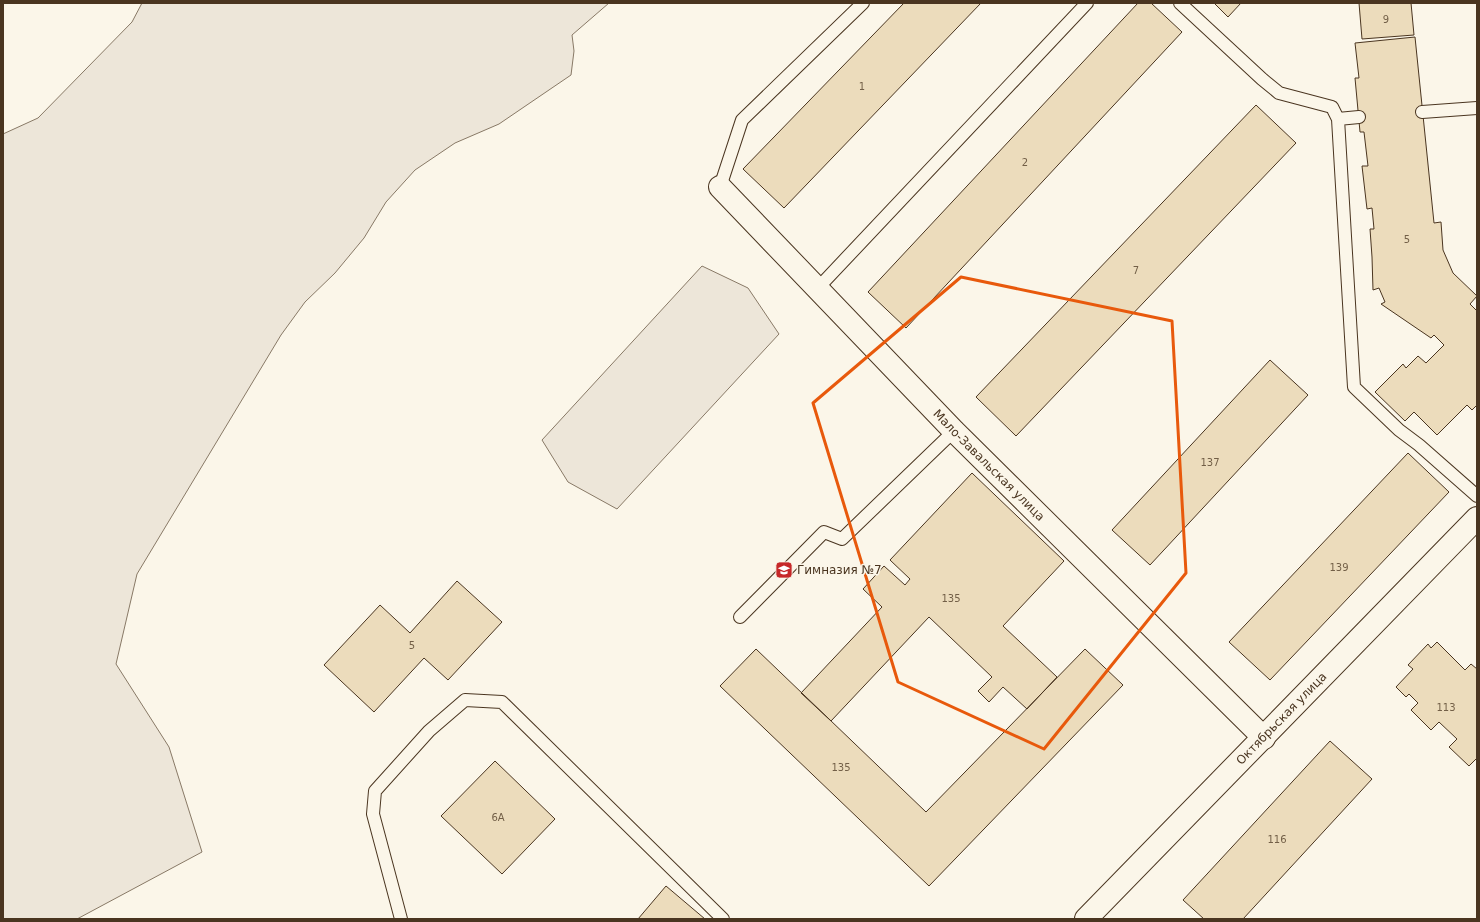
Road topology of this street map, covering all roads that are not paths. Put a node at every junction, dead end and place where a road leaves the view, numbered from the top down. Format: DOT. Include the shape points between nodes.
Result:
graph roads {
  1 [pos="863,3"];
  2 [pos="1086,3"];
  3 [pos="1180,3"];
  4 [pos="1477,108"];
  5 [pos="1422,112"];
  6 [pos="1359,117"];
  7 [pos="1338,119"];
  8 [pos="720,186"];
  9 [pos="818,288"];
  10 [pos="954,431"];
  11 [pos="1477,496"];
  12 [pos="1477,518"];
  13 [pos="740,617"];
  14 [pos="1264,738"];
  15 [pos="401,919"];
  16 [pos="723,919"];
  17 [pos="1086,919"];
  1 -- 8 [label="lane" via="742,120"];
  2 -- 9 [label="lane"];
  3 -- 7 [label="lane" via="1279,93 1332,107"];
  4 -- 5 [label="lane"];
  6 -- 7 [label="lane"];
  7 -- 11 [label="lane" via="1354,387 1399,430"];
  8 -- 9 [label="street, Мало-Завальская улица"];
  9 -- 10 [label="street, Мало-Завальская улица"];
  10 -- 13 [label="lane" via="842,539 824,532"];
  10 -- 14 [label="street, Мало-Завальская улица"];
  12 -- 14 [label="street, Октябрьская улица"];
  14 -- 17 [label="street, Октябрьская улица"];
  15 -- 16 [label="lane" via="373,814 375,791 429,731 465,700 502,702"];
}
